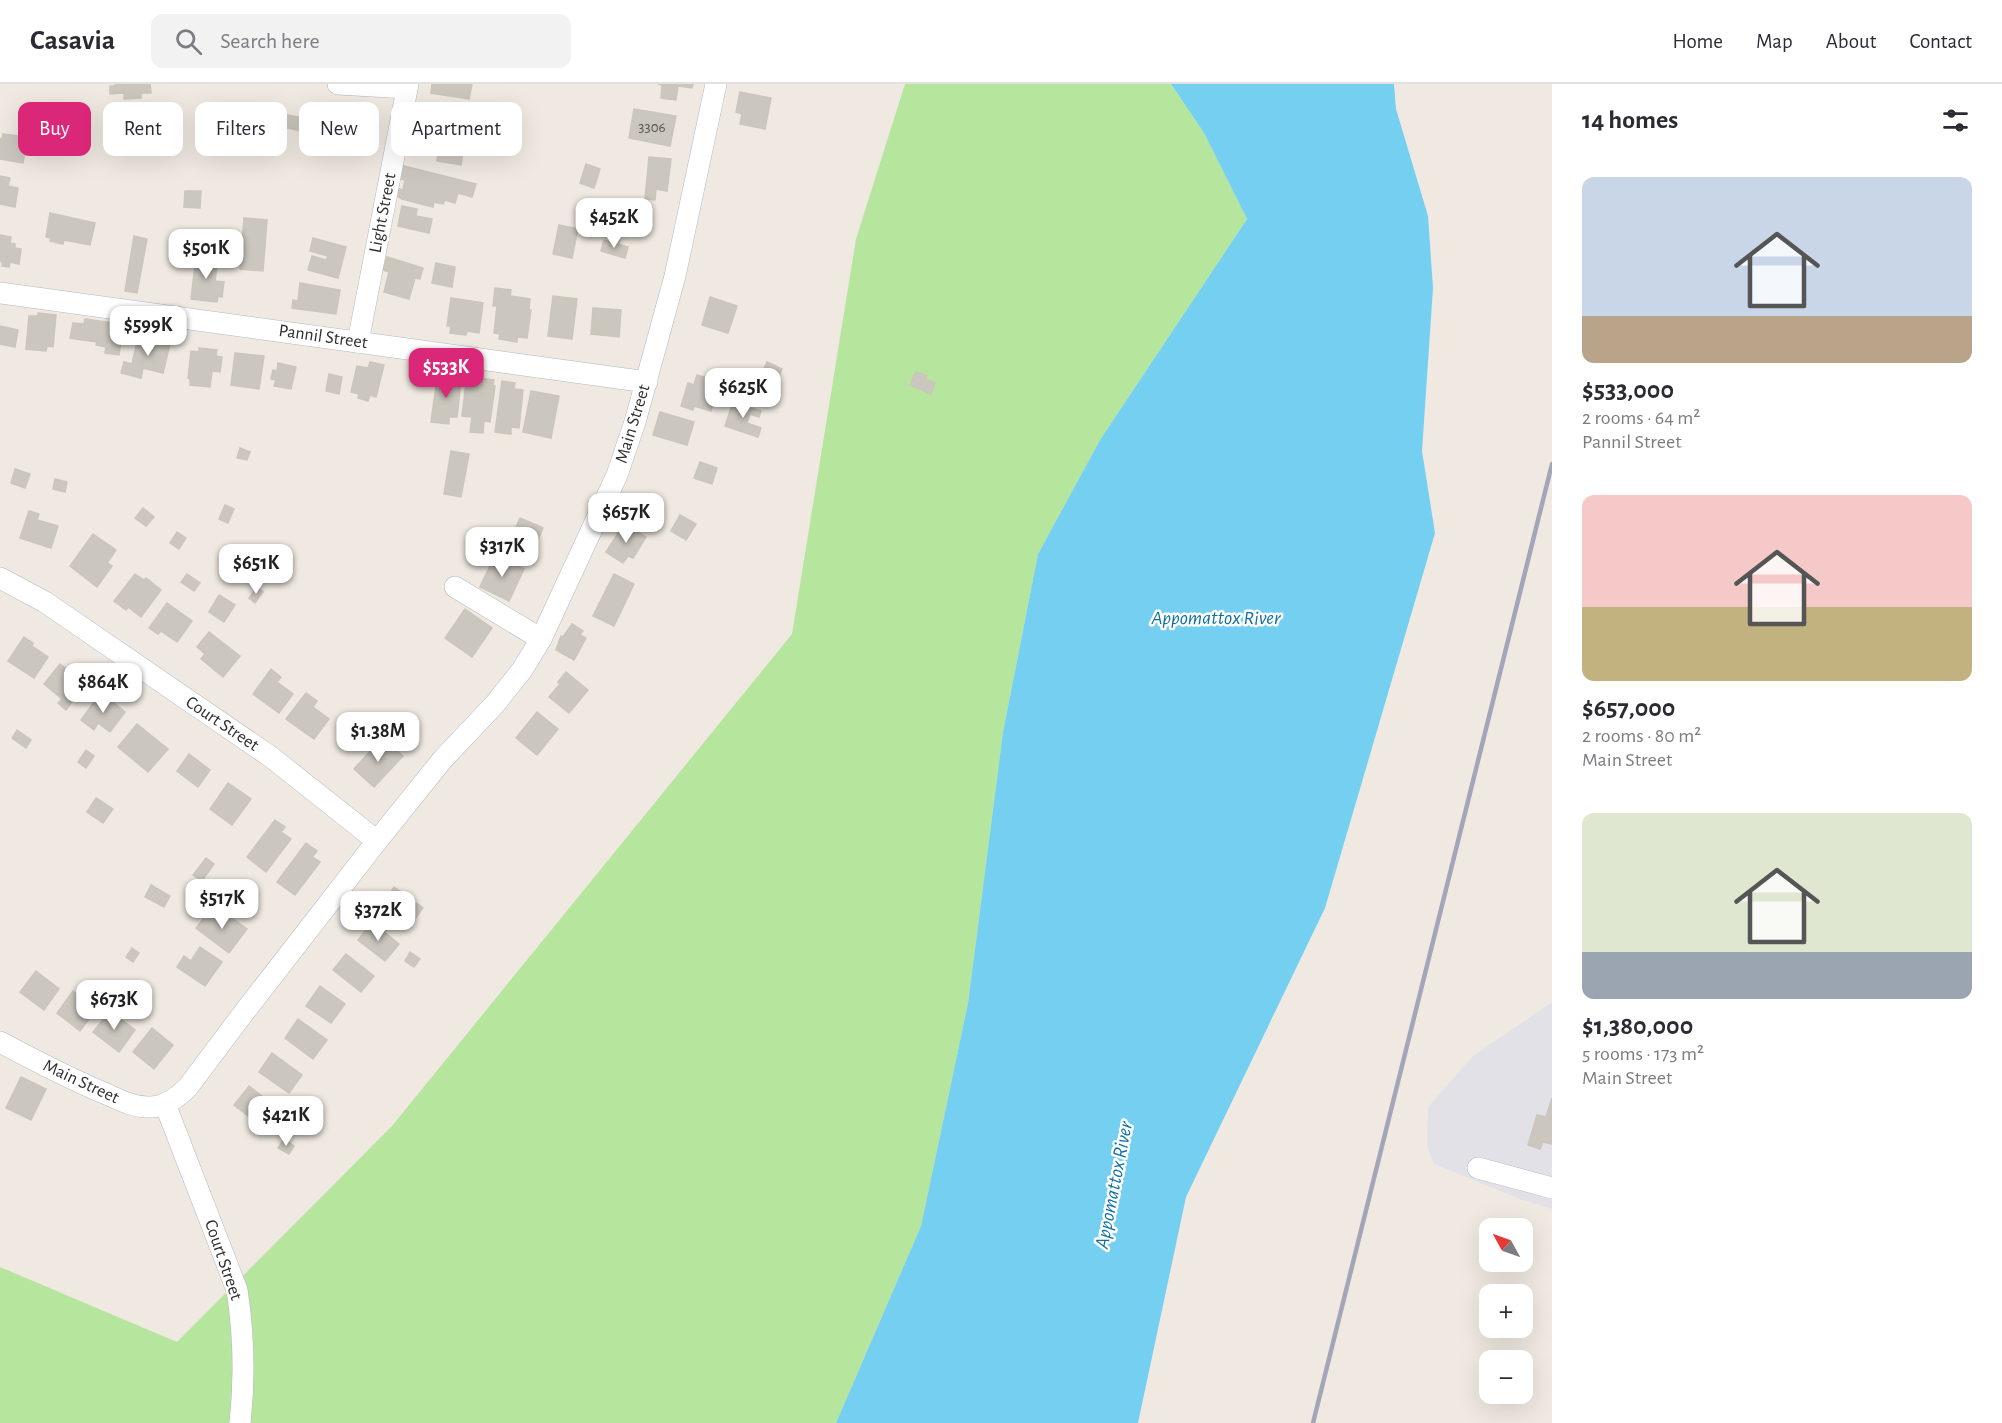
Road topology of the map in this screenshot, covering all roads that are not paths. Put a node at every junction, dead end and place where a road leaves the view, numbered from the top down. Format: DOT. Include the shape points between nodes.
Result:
graph roads {
  1 [pos="338,84"];
  2 [pos="716,84"];
  3 [pos="408,86"];
  4 [pos="0,293"];
  5 [pos="358,342"];
  6 [pos="647,382"];
  7 [pos="0,578"];
  8 [pos="455,587"];
  9 [pos="541,639"];
  10 [pos="377,841"];
  11 [pos="0,1042"];
  12 [pos="165,1104"];
  13 [pos="1478,1168"];
  14 [pos="1552,1188"];
  15 [pos="240,1423"];
  1 -- 3 [label="street"];
  2 -- 6 [label="street, Main Street" via="675,276"];
  3 -- 5 [label="street, Light Street"];
  4 -- 5 [label="street, Pannil Street"];
  5 -- 6 [label="street, Pannil Street"];
  6 -- 9 [label="street, Main Street" via="617,475"];
  7 -- 10 [label="street, Court Street" via="45,602 271,757"];
  8 -- 9 [label="street"];
  9 -- 10 [label="street, Main Street" via="495,704 443,759"];
  10 -- 12 [label="street, Main Street" via="188,1088"];
  11 -- 12 [label="street, Main Street" via="71,1079 135,1106"];
  12 -- 15 [label="street, Court Street" via="237,1290 244,1363"];
  13 -- 14 [label="street"];
}
